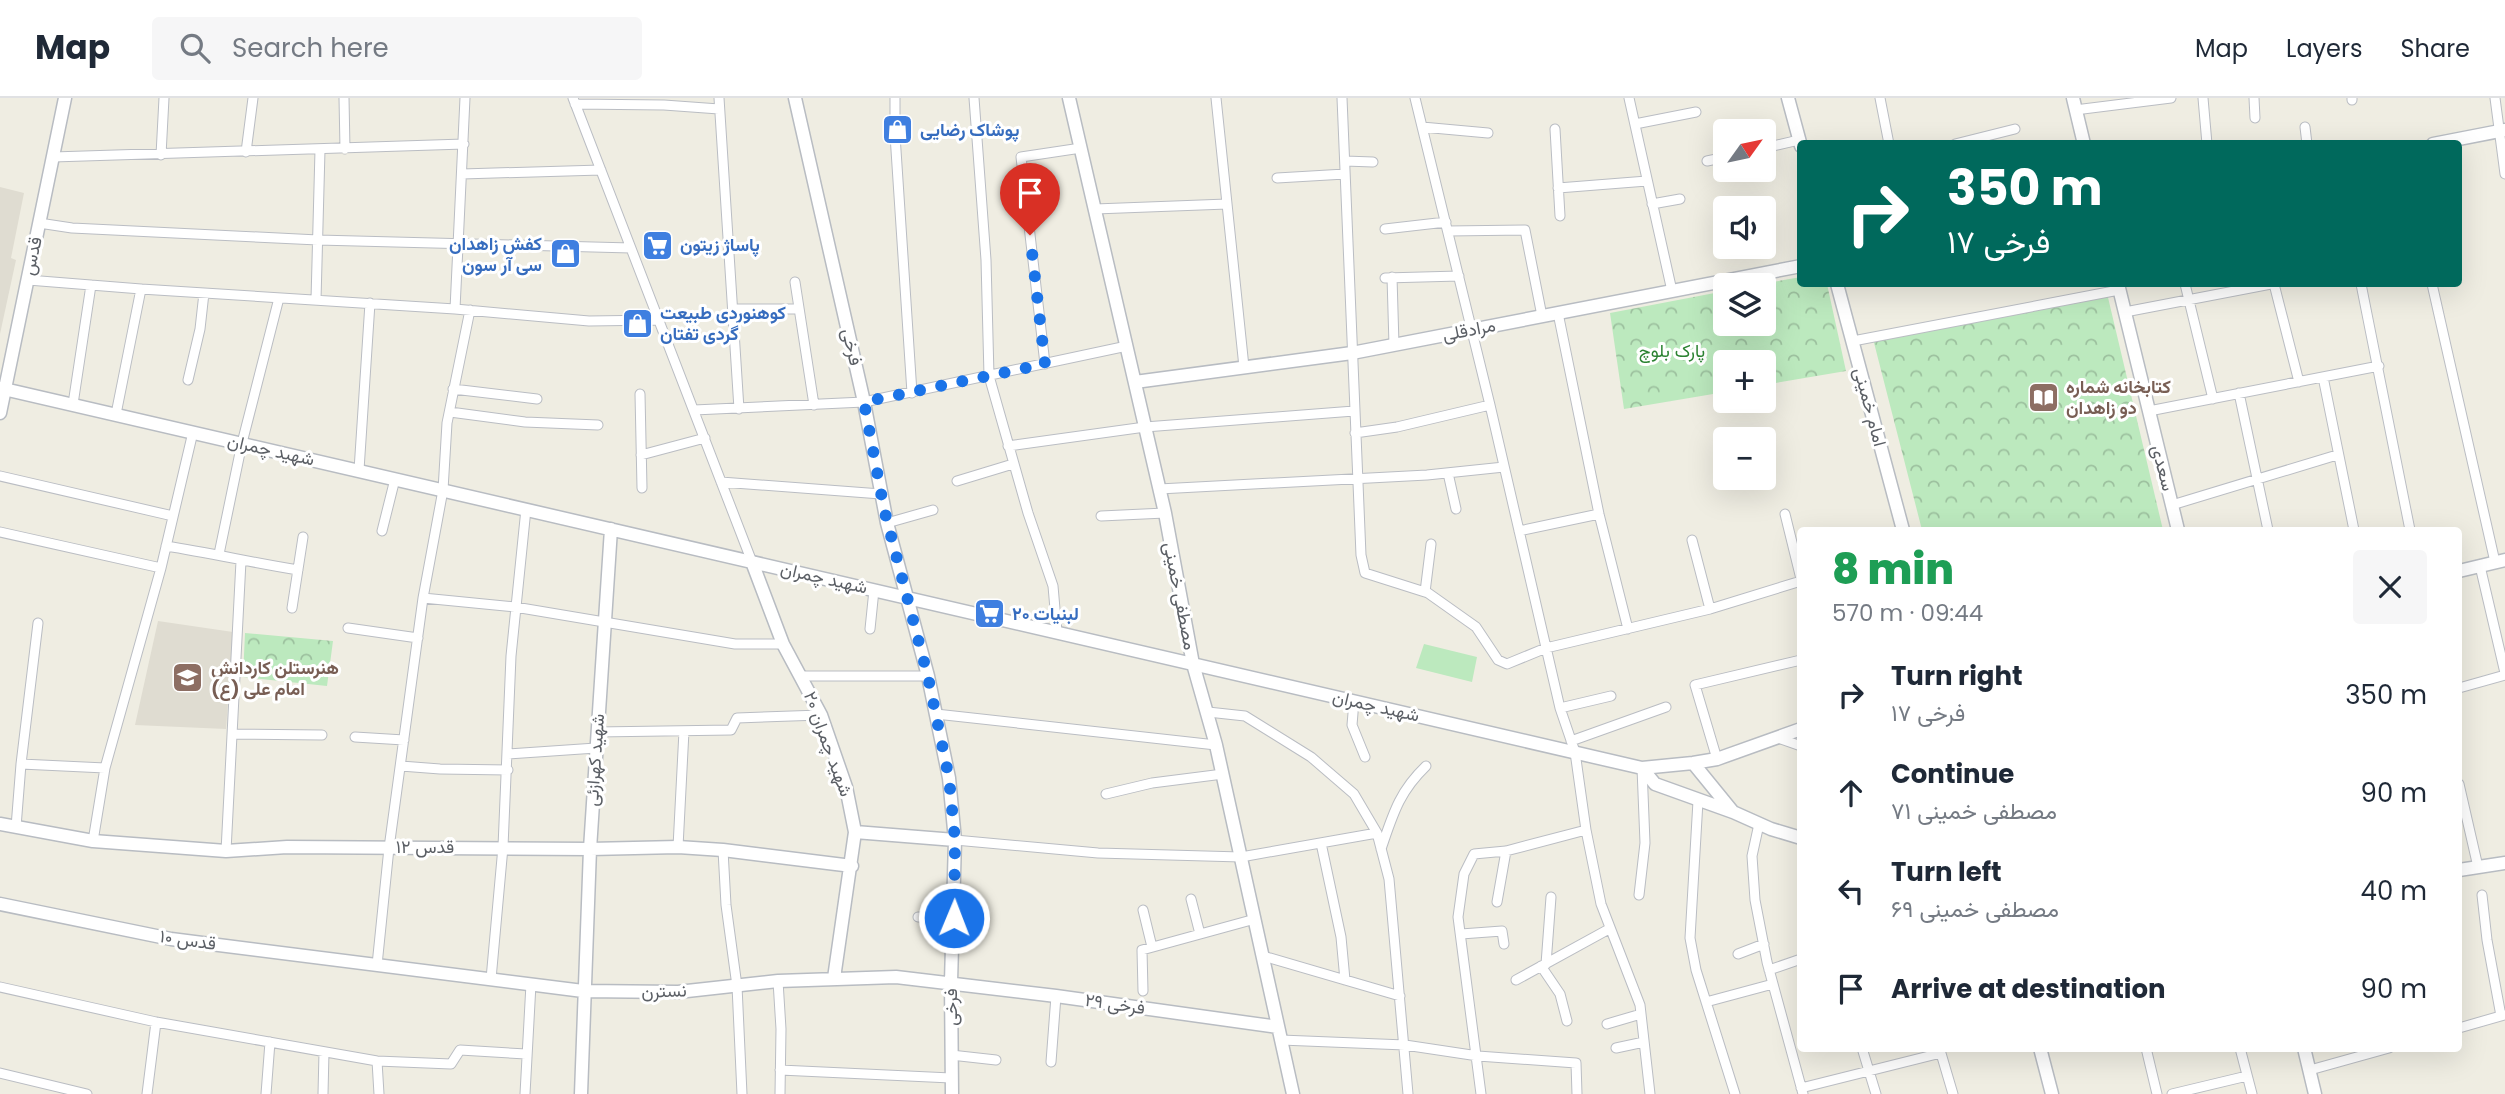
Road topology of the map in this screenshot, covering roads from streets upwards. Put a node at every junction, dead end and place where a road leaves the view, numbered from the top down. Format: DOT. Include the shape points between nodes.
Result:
graph roads {
  1 [pos="65,98"];
  2 [pos="164,98"];
  3 [pos="253,98"];
  4 [pos="344,98"];
  5 [pos="466,98"];
  6 [pos="719,98"];
  7 [pos="795,98"];
  8 [pos="895,98"];
  9 [pos="974,98"];
  10 [pos="1069,98"];
  11 [pos="1216,98"];
  12 [pos="1342,98"];
  13 [pos="1415,98"];
  14 [pos="1629,98"];
  15 [pos="1788,98"];
  16 [pos="1880,98"];
  17 [pos="2171,98"];
  18 [pos="2203,98"];
  19 [pos="2254,98"];
  20 [pos="2494,98"];
  21 [pos="574,101"];
  22 [pos="2074,104"];
  23 [pos="719,109"];
  24 [pos="1696,112"];
  25 [pos="2255,118"];
  26 [pos="1634,124"];
  27 [pos="1422,127"];
  28 [pos="2305,127"];
  29 [pos="1555,129"];
  30 [pos="2015,129"];
  31 [pos="2502,130"];
  32 [pos="1488,133"];
  33 [pos="1799,140"];
  34 [pos="1888,140"];
  35 [pos="1971,140"];
  36 [pos="2083,140"];
  37 [pos="2207,140"];
  38 [pos="2307,140"];
  39 [pos="2453,140"];
  40 [pos="1797,143"];
  41 [pos="464,144"];
  42 [pos="1776,146"];
  43 [pos="1081,148"];
  44 [pos="345,149"];
  45 [pos="320,150"];
  46 [pos="246,152"];
  47 [pos="161,155"];
  48 [pos="53,157"];
  49 [pos="1713,160"];
  50 [pos="1345,161"];
  51 [pos="1707,161"];
  52 [pos="1373,162"];
  53 [pos="601,170"];
  54 [pos="462,174"];
  55 [pos="1345,174"];
  56 [pos="2505,174"];
  57 [pos="1277,178"];
  58 [pos="1647,181"];
  59 [pos="1558,188"];
  60 [pos="1680,199"];
  61 [pos="1227,204"];
  62 [pos="1652,204"];
  63 [pos="1095,209"];
  64 [pos="1560,216"];
  65 [pos="39,223"];
  66 [pos="1447,226"];
  67 [pos="1385,229"];
  68 [pos="318,240"];
  69 [pos="460,244"];
  70 [pos="631,248"];
  71 [pos="1797,267"];
  72 [pos="1459,276"];
  73 [pos="27,280"];
  74 [pos="795,282"];
  75 [pos="91,285"];
  76 [pos="1839,287"];
  77 [pos="2118,287"];
  78 [pos="2186,287"];
  79 [pos="2256,287"];
  80 [pos="2274,287"];
  81 [pos="2362,287"];
  82 [pos="2433,287"];
  83 [pos="141,289"];
  84 [pos="1672,291"];
  85 [pos="204,293"];
  86 [pos="279,298"];
  87 [pos="2189,299"];
  88 [pos="316,300"];
  89 [pos="370,303"];
  90 [pos="455,309"];
  91 [pos="733,309"];
  92 [pos="798,309"];
  93 [pos="470,310"];
  94 [pos="2125,312"];
  95 [pos="1558,313"];
  96 [pos="1542,316"];
  97 [pos="659,320"];
  98 [pos="1472,330"];
  99 [pos="1853,341"];
  100 [pos="1394,345"];
  101 [pos="1127,346"];
  102 [pos="1352,354"];
  103 [pos="1045,364"];
  104 [pos="2379,366"];
  105 [pos="1244,367"];
  106 [pos="989,376"];
  107 [pos="2323,377"];
  108 [pos="188,380"];
  109 [pos="1135,382"];
  110 [pos="2299,382"];
  111 [pos="453,389"];
  112 [pos="2,390"];
  113 [pos="912,393"];
  114 [pos="2239,393"];
  115 [pos="640,394"];
  116 [pos="2213,398"];
  117 [pos="537,399"];
  118 [pos="864,402"];
  119 [pos="73,404"];
  120 [pos="814,405"];
  121 [pos="1490,405"];
  122 [pos="739,409"];
  123 [pos="694,410"];
  124 [pos="1354,411"];
  125 [pos="2149,411"];
  126 [pos="450,412"];
  127 [pos="0,413"];
  128 [pos="116,414"];
  129 [pos="598,425"];
  130 [pos="1145,427"];
  131 [pos="193,432"];
  132 [pos="1355,433"];
  133 [pos="705,438"];
  134 [pos="242,443"];
  135 [pos="1008,446"];
  136 [pos="641,455"];
  137 [pos="2337,455"];
  138 [pos="1013,464"];
  139 [pos="1504,467"];
  140 [pos="359,470"];
  141 [pos="1448,473"];
  142 [pos="0,476"];
  143 [pos="1357,478"];
  144 [pos="396,479"];
  145 [pos="2259,479"];
  146 [pos="957,481"];
  147 [pos="721,482"];
  148 [pos="642,488"];
  149 [pos="1159,489"];
  150 [pos="443,490"];
  151 [pos="881,494"];
  152 [pos="2172,505"];
  153 [pos="526,509"];
  154 [pos="1456,509"];
  155 [pos="933,510"];
  156 [pos="1164,513"];
  157 [pos="1599,514"];
  158 [pos="1785,514"];
  159 [pos="173,516"];
  160 [pos="1101,516"];
  161 [pos="887,523"];
  162 [pos="1902,527"];
  163 [pos="2177,527"];
  164 [pos="2267,527"];
  165 [pos="2353,527"];
  166 [pos="2409,527"];
  167 [pos="611,529"];
  168 [pos="382,531"];
  169 [pos="1519,531"];
  170 [pos="0,532"];
  171 [pos="303,537"];
  172 [pos="1692,540"];
  173 [pos="1431,544"];
  174 [pos="166,546"];
  175 [pos="219,554"];
  176 [pos="241,561"];
  177 [pos="2500,561"];
  178 [pos="752,562"];
  179 [pos="1797,564"];
  180 [pos="2480,566"];
  181 [pos="161,568"];
  182 [pos="298,570"];
  183 [pos="2462,570"];
  184 [pos="1797,581"];
  185 [pos="874,590"];
  186 [pos="1425,592"];
  187 [pos="906,597"];
  188 [pos="423,598"];
  189 [pos="515,607"];
  190 [pos="292,608"];
  191 [pos="1710,609"];
  192 [pos="604,622"];
  193 [pos="38,623"];
  194 [pos="348,628"];
  195 [pos="870,629"];
  196 [pos="1628,629"];
  197 [pos="1057,632"];
  198 [pos="418,638"];
  199 [pos="783,644"];
  200 [pos="1546,648"];
  201 [pos="1797,661"];
  202 [pos="1193,664"];
  203 [pos="2505,674"];
  204 [pos="802,676"];
  205 [pos="928,677"];
  206 [pos="2462,687"];
  207 [pos="1611,696"];
  208 [pos="1354,701"];
  209 [pos="1666,707"];
  210 [pos="1560,708"];
  211 [pos="1208,712"];
  212 [pos="936,714"];
  213 [pos="821,715"];
  214 [pos="684,731"];
  215 [pos="1797,731"];
  216 [pos="597,732"];
  217 [pos="232,734"];
  218 [pos="322,735"];
  219 [pos="355,737"];
  220 [pos="1778,738"];
  221 [pos="404,740"];
  222 [pos="1216,745"];
  223 [pos="1797,745"];
  224 [pos="1573,747"];
  225 [pos="596,748"];
  226 [pos="508,754"];
  227 [pos="1365,757"];
  228 [pos="1717,759"];
  229 [pos="1693,763"];
  230 [pos="21,764"];
  231 [pos="401,766"];
  232 [pos="1426,766"];
  233 [pos="105,768"];
  234 [pos="1642,768"];
  235 [pos="508,770"];
  236 [pos="1223,774"];
  237 [pos="1106,794"];
  238 [pos="2462,797"];
  239 [pos="1698,801"];
  240 [pos="1733,812"];
  241 [pos="0,824"];
  242 [pos="1759,824"];
  243 [pos="16,827"];
  244 [pos="1586,830"];
  245 [pos="855,832"];
  246 [pos="1377,833"];
  247 [pos="1797,837"];
  248 [pos="955,840"];
  249 [pos="93,841"];
  250 [pos="1321,843"];
  251 [pos="503,847"];
  252 [pos="678,847"];
  253 [pos="389,848"];
  254 [pos="590,849"];
  255 [pos="1381,849"];
  256 [pos="723,850"];
  257 [pos="226,851"];
  258 [pos="1506,851"];
  259 [pos="1241,857"];
  260 [pos="2505,863"];
  261 [pos="852,866"];
  262 [pos="2478,867"];
  263 [pos="2462,870"];
  264 [pos="1639,895"];
  265 [pos="2482,895"];
  266 [pos="1551,897"];
  267 [pos="1191,899"];
  268 [pos="1497,902"];
  269 [pos="0,904"];
  270 [pos="1143,910"];
  271 [pos="918,917"];
  272 [pos="954,918"];
  273 [pos="1255,919"];
  274 [pos="1609,929"];
  275 [pos="1200,934"];
  276 [pos="1461,934"];
  277 [pos="1504,944"];
  278 [pos="1763,944"];
  279 [pos="1152,947"];
  280 [pos="1738,954"];
  281 [pos="1263,957"];
  282 [pos="1797,960"];
  283 [pos="377,965"];
  284 [pos="1544,965"];
  285 [pos="1769,970"];
  286 [pos="834,978"];
  287 [pos="491,979"];
  288 [pos="1345,980"];
  289 [pos="1516,980"];
  290 [pos="778,981"];
  291 [pos="951,982"];
  292 [pos="531,984"];
  293 [pos="1773,984"];
  294 [pos="737,986"];
  295 [pos="0,988"];
  296 [pos="583,991"];
  297 [pos="1143,991"];
  298 [pos="1056,996"];
  299 [pos="1400,996"];
  300 [pos="1706,1002"];
  301 [pos="1641,1014"];
  302 [pos="2503,1015"];
  303 [pos="1567,1021"];
  304 [pos="156,1022"];
  305 [pos="1606,1024"];
  306 [pos="2462,1027"];
  307 [pos="1280,1034"];
  308 [pos="270,1042"];
  309 [pos="1644,1042"];
  310 [pos="1405,1045"];
  311 [pos="1616,1048"];
  312 [pos="324,1052"];
  313 [pos="1863,1052"];
  314 [pos="1936,1052"];
  315 [pos="1940,1052"];
  316 [pos="2041,1052"];
  317 [pos="2147,1052"];
  318 [pos="2241,1052"];
  319 [pos="2305,1052"];
  320 [pos="2375,1052"];
  321 [pos="526,1054"];
  322 [pos="951,1055"];
  323 [pos="1478,1056"];
  324 [pos="996,1059"];
  325 [pos="377,1061"];
  326 [pos="1051,1062"];
  327 [pos="780,1070"];
  328 [pos="2310,1070"];
  329 [pos="1869,1071"];
  330 [pos="0,1073"];
  331 [pos="2247,1076"];
  332 [pos="951,1078"];
  333 [pos="1802,1091"];
  334 [pos="87,1094"];
  335 [pos="147,1094"];
  336 [pos="267,1094"];
  337 [pos="323,1094"];
  338 [pos="379,1094"];
  339 [pos="525,1094"];
  340 [pos="580,1094"];
  341 [pos="742,1094"];
  342 [pos="780,1094"];
  343 [pos="952,1094"];
  344 [pos="1293,1094"];
  345 [pos="1408,1094"];
  346 [pos="1481,1094"];
  347 [pos="1577,1094"];
  348 [pos="1650,1094"];
  349 [pos="1735,1094"];
  350 [pos="1876,1094"];
  351 [pos="1953,1094"];
  352 [pos="2052,1094"];
  353 [pos="2157,1094"];
  354 [pos="2172,1094"];
  355 [pos="2252,1094"];
  356 [pos="2315,1094"];
  1 -- 48 [label="street, قدس"];
  2 -- 47 [label="street"];
  3 -- 46 [label="street"];
  4 -- 44 [label="street"];
  5 -- 41 [label="street"];
  6 -- 23 [label="street"];
  7 -- 118 [label="street, فرخی"];
  8 -- 113 [label="street"];
  9 -- 106 [label="street"];
  10 -- 43 [label="street, مصطفی خمینی"];
  11 -- 61 [label="street"];
  12 -- 50 [label="street"];
  13 -- 27 [label="street"];
  14 -- 26 [label="street"];
  15 -- 33 [label="street"];
  16 -- 34 [label="street"];
  17 -- 22 [label="street"];
  18 -- 37 [label="street"];
  19 -- 25 [label="street"];
  20 -- 31 [label="street"];
  21 -- 23 [label="street"];
  21 -- 53 [label="street"];
  22 -- 36 [label="street"];
  23 -- 91 [label="street"];
  24 -- 26 [label="street"];
  26 -- 58 [label="street"];
  27 -- 32 [label="street"];
  27 -- 66 [label="street"];
  28 -- 38 [label="street"];
  29 -- 59 [label="street"];
  30 -- 35 [label="street"];
  31 -- 39 [label="street"];
  31 -- 56 [label="street"];
  40 -- 42 [label="street"];
  41 -- 44 [label="street"];
  41 -- 54 [label="street"];
  43 -- 63 [label="street, مصطفی خمینی"];
  43 -- 103 [label="street" via="1021,158"];
  44 -- 45 [label="street"];
  45 -- 46 [label="street"];
  45 -- 68 [label="street"];
  46 -- 47 [label="street"];
  47 -- 48 [label="street"];
  48 -- 65 [label="street, قدس"];
  49 -- 51 [label="street"];
  50 -- 52 [label="street"];
  50 -- 55 [label="street"];
  53 -- 54 [label="street"];
  53 -- 70 [label="street"];
  54 -- 69 [label="street"];
  55 -- 57 [label="street"];
  55 -- 102 [label="street"];
  58 -- 59 [label="street"];
  58 -- 62 [label="street"];
  59 -- 64 [label="street"];
  60 -- 62 [label="street"];
  61 -- 63 [label="street"];
  61 -- 105 [label="street"];
  62 -- 84 [label="street"];
  63 -- 101 [label="street, مصطفی خمینی"];
  65 -- 68 [label="street"];
  65 -- 73 [label="street, قدس"];
  66 -- 67 [label="street"];
  66 -- 72 [label="street"];
  66 -- 96 [label="street" via="1525,230"];
  68 -- 69 [label="street"];
  68 -- 88 [label="street"];
  69 -- 70 [label="street"];
  69 -- 90 [label="street"];
  70 -- 97 [label="street"];
  71 -- 84 [label="street, مرادقلی"];
  72 -- 98 [label="street"];
  72 -- 100 [label="street" via="1388,277"];
  73 -- 75 [label="street"];
  73 -- 112 [label="street, قدس"];
  74 -- 92 [label="street"];
  75 -- 83 [label="street"];
  75 -- 119 [label="street"];
  76 -- 99 [label="street, امام خمینی"];
  77 -- 94 [label="street, سعدی"];
  77 -- 99 [label="street"];
  78 -- 87 [label="street"];
  79 -- 87 [label="street"];
  80 -- 110 [label="street"];
  81 -- 104 [label="street"];
  82 -- 177 [label="street"];
  83 -- 85 [label="street"];
  83 -- 128 [label="street"];
  84 -- 95 [label="street, مرادقلی"];
  85 -- 86 [label="street"];
  85 -- 108 [label="street"];
  86 -- 88 [label="street"];
  86 -- 134 [label="street"];
  87 -- 94 [label="street"];
  87 -- 116 [label="street"];
  88 -- 89 [label="street"];
  89 -- 90 [label="street"];
  89 -- 140 [label="street"];
  90 -- 93 [label="street"];
  91 -- 92 [label="street"];
  91 -- 122 [label="street"];
  92 -- 120 [label="street"];
  93 -- 97 [label="street" via="589,321"];
  93 -- 111 [label="street"];
  94 -- 125 [label="street, سعدی"];
  95 -- 96 [label="street, مرادقلی"];
  95 -- 157 [label="street"];
  96 -- 98 [label="street, مرادقلی"];
  97 -- 123 [label="street"];
  98 -- 100 [label="street, مرادقلی"];
  98 -- 121 [label="street"];
  99 -- 162 [label="street, امام خمینی"];
  100 -- 102 [label="street, مرادقلی"];
  101 -- 103 [label="street"];
  101 -- 109 [label="street, مصطفی خمینی"];
  102 -- 105 [label="street, مرادقلی"];
  102 -- 124 [label="street"];
  103 -- 106 [label="street"];
  104 -- 107 [label="street"];
  104 -- 166 [label="street"];
  105 -- 109 [label="street, مرادقلی"];
  106 -- 113 [label="street"];
  106 -- 135 [label="street"];
  107 -- 110 [label="street"];
  107 -- 137 [label="street"];
  109 -- 130 [label="street, مصطفی خمینی"];
  110 -- 114 [label="street"];
  111 -- 117 [label="street"];
  111 -- 126 [label="street"];
  112 -- 119 [label="street, شهید چمران"];
  112 -- 127 [label="street, قدس"];
  113 -- 118 [label="street"];
  114 -- 116 [label="street"];
  114 -- 145 [label="street"];
  115 -- 136 [label="street"];
  116 -- 125 [label="street"];
  118 -- 120 [label="street"];
  118 -- 151 [label="street, فرخی"];
  119 -- 128 [label="street, شهید چمران"];
  120 -- 122 [label="street"];
  121 -- 132 [label="street"];
  121 -- 139 [label="street"];
  122 -- 123 [label="street"];
  123 -- 133 [label="street"];
  124 -- 130 [label="street"];
  124 -- 132 [label="street"];
  125 -- 152 [label="street, سعدی"];
  126 -- 129 [label="street"];
  126 -- 150 [label="street"];
  128 -- 131 [label="street, شهید چمران"];
  130 -- 135 [label="street"];
  130 -- 149 [label="street, مصطفی خمینی"];
  131 -- 134 [label="street, شهید چمران"];
  131 -- 159 [label="street"];
  132 -- 143 [label="street"];
  133 -- 136 [label="street"];
  133 -- 147 [label="street"];
  134 -- 140 [label="street, شهید چمران"];
  134 -- 175 [label="street"];
  135 -- 138 [label="street"];
  136 -- 148 [label="street"];
  137 -- 145 [label="street"];
  137 -- 165 [label="street"];
  138 -- 146 [label="street"];
  138 -- 197 [label="street" via="1053,586"];
  139 -- 141 [label="street"];
  139 -- 169 [label="street"];
  140 -- 144 [label="street, شهید چمران"];
  141 -- 143 [label="street"];
  141 -- 154 [label="street"];
  142 -- 159 [label="street"];
  143 -- 149 [label="street"];
  143 -- 186 [label="street" via="1365,573"];
  144 -- 150 [label="street, شهید چمران"];
  144 -- 168 [label="street"];
  145 -- 152 [label="street"];
  145 -- 164 [label="street"];
  147 -- 151 [label="street"];
  147 -- 178 [label="street"];
  149 -- 156 [label="street, مصطفی خمینی"];
  150 -- 153 [label="street, شهید چمران"];
  150 -- 188 [label="street"];
  151 -- 161 [label="street, فرخی"];
  152 -- 163 [label="street, سعدی"];
  153 -- 167 [label="street, شهید چمران"];
  153 -- 189 [label="street"];
  155 -- 161 [label="street"];
  156 -- 160 [label="street"];
  156 -- 202 [label="street, مصطفی خمینی"];
  157 -- 169 [label="street"];
  157 -- 196 [label="street"];
  158 -- 179 [label="street"];
  159 -- 174 [label="street"];
  161 -- 187 [label="street, فرخی"];
  167 -- 178 [label="street, شهید چمران"];
  167 -- 192 [label="street, شهید کهرازئی"];
  169 -- 200 [label="street"];
  170 -- 181 [label="street"];
  171 -- 182 [label="street"];
  172 -- 191 [label="street"];
  173 -- 186 [label="street"];
  174 -- 175 [label="street"];
  174 -- 181 [label="street"];
  175 -- 176 [label="street"];
  176 -- 182 [label="street"];
  176 -- 217 [label="street"];
  177 -- 180 [label="street"];
  178 -- 185 [label="street, شهید چمران"];
  178 -- 199 [label="street, شهید چمران ۲۰"];
  180 -- 183 [label="street"];
  180 -- 203 [label="street"];
  181 -- 233 [label="street"];
  182 -- 190 [label="street"];
  184 -- 191 [label="street"];
  185 -- 187 [label="street, شهید چمران"];
  185 -- 195 [label="street"];
  186 -- 200 [label="street" via="1476,627 1498,660 1507,664"];
  187 -- 197 [label="street, شهید چمران"];
  187 -- 205 [label="street, فرخی"];
  188 -- 189 [label="street"];
  188 -- 198 [label="street"];
  189 -- 192 [label="street"];
  189 -- 226 [label="street"];
  191 -- 196 [label="street"];
  192 -- 199 [label="street" via="735,644"];
  192 -- 216 [label="street, شهید کهرازئی"];
  193 -- 230 [label="street"];
  194 -- 198 [label="street"];
  196 -- 200 [label="street"];
  197 -- 202 [label="street, شهید چمران"];
  198 -- 221 [label="street"];
  199 -- 204 [label="street, شهید چمران ۲۰"];
  200 -- 210 [label="street"];
  201 -- 228 [label="street" via="1695,685"];
  202 -- 208 [label="street, شهید چمران"];
  202 -- 211 [label="street, مصطفی خمینی"];
  203 -- 206 [label="street"];
  204 -- 205 [label="street"];
  204 -- 213 [label="street, شهید چمران ۲۰"];
  205 -- 212 [label="street, فرخی"];
  207 -- 210 [label="street"];
  208 -- 224 [label="street, شهید چمران"];
  208 -- 227 [label="street" via="1352,725"];
  209 -- 224 [label="street"];
  210 -- 224 [label="street"];
  211 -- 222 [label="street, مصطفی خمینی"];
  211 -- 246 [label="street" via="1245,716 1311,757 1354,794"];
  212 -- 222 [label="street"];
  212 -- 248 [label="street, فرخی"];
  213 -- 214 [label="street" via="737,718 731,730"];
  213 -- 245 [label="street, شهید چمران ۲۰" via="846,787"];
  214 -- 216 [label="street"];
  214 -- 252 [label="street"];
  215 -- 220 [label="street, شهید چمران"];
  216 -- 225 [label="street, شهید کهرازئی"];
  217 -- 218 [label="street"];
  217 -- 257 [label="street"];
  219 -- 221 [label="street"];
  220 -- 223 [label="street"];
  220 -- 228 [label="street, شهید چمران"];
  221 -- 231 [label="street"];
  222 -- 236 [label="street, مصطفی خمینی"];
  224 -- 234 [label="street, شهید چمران"];
  224 -- 244 [label="street"];
  225 -- 226 [label="street"];
  225 -- 254 [label="street, شهید کهرازئی"];
  226 -- 235 [label="street"];
  228 -- 229 [label="street, شهید چمران"];
  229 -- 234 [label="street, شهید چمران"];
  229 -- 240 [label="street"];
  230 -- 233 [label="street"];
  230 -- 243 [label="street"];
  231 -- 235 [label="street"];
  231 -- 253 [label="street"];
  232 -- 255 [label="street" via="1410,781 1394,810"];
  233 -- 249 [label="street"];
  234 -- 239 [label="street, شهید چمران" via="1655,784"];
  234 -- 264 [label="street" via="1645,843"];
  235 -- 251 [label="street"];
  236 -- 237 [label="street"];
  236 -- 259 [label="street, مصطفی خمینی"];
  238 -- 262 [label="street"];
  239 -- 240 [label="street, شهید چمران"];
  239 -- 300 [label="street" via="1690,937"];
  240 -- 242 [label="street, شهید چمران"];
  241 -- 243 [label="street, قدس ۱۲"];
  242 -- 247 [label="street, شهید چمران"];
  242 -- 278 [label="street" via="1752,856"];
  243 -- 249 [label="street, قدس ۱۲"];
  244 -- 258 [label="street"];
  244 -- 274 [label="street"];
  245 -- 248 [label="street"];
  245 -- 261 [label="street, شهید چمران ۲۰"];
  246 -- 250 [label="street"];
  246 -- 255 [label="street"];
  248 -- 259 [label="street" via="1098,853"];
  248 -- 272 [label="street, فرخی"];
  249 -- 257 [label="street, قدس ۱۲"];
  250 -- 259 [label="street"];
  250 -- 288 [label="street"];
  251 -- 253 [label="street, قدس ۱۲"];
  251 -- 254 [label="street, قدس ۱۲"];
  251 -- 287 [label="street"];
  252 -- 254 [label="street, قدس ۱۲"];
  252 -- 256 [label="street, قدس ۱۲"];
  253 -- 257 [label="street, قدس ۱۲"];
  253 -- 283 [label="street"];
  254 -- 296 [label="street, شهید کهرازئی"];
  255 -- 299 [label="street" via="1389,879"];
  256 -- 261 [label="street, قدس ۱۲"];
  256 -- 294 [label="street"];
  258 -- 268 [label="street"];
  258 -- 276 [label="street" via="1474,853 1464,874 1458,917"];
  259 -- 273 [label="street, مصطفی خمینی"];
  260 -- 262 [label="street"];
  261 -- 286 [label="street, شهید چمران ۲۰"];
  262 -- 263 [label="street"];
  265 -- 302 [label="street"];
  266 -- 284 [label="street"];
  267 -- 275 [label="street"];
  269 -- 283 [label="street, قدس ۱۰" via="171,939"];
  270 -- 279 [label="street"];
  271 -- 272 [label="street"];
  272 -- 291 [label="street, فرخی"];
  273 -- 275 [label="street"];
  273 -- 281 [label="street, مصطفی خمینی"];
  274 -- 284 [label="street"];
  274 -- 301 [label="street" via="1632,980"];
  275 -- 279 [label="street"];
  276 -- 277 [label="street" via="1502,931"];
  276 -- 323 [label="street"];
  278 -- 280 [label="street"];
  278 -- 285 [label="street"];
  279 -- 297 [label="street" via="1142,950"];
  281 -- 288 [label="street"];
  281 -- 307 [label="street, مصطفی خمینی"];
  282 -- 285 [label="street"];
  283 -- 287 [label="street, نسترن"];
  284 -- 289 [label="street"];
  284 -- 303 [label="street" via="1560,994"];
  285 -- 293 [label="street"];
  286 -- 290 [label="street, نسترن"];
  286 -- 291 [label="street, نسترن"];
  287 -- 292 [label="street, نسترن"];
  288 -- 299 [label="street"];
  290 -- 294 [label="street, نسترن"];
  290 -- 327 [label="street"];
  291 -- 298 [label="street, فرخی ۲۹"];
  291 -- 322 [label="street, فرخی"];
  292 -- 296 [label="street, نسترن"];
  292 -- 321 [label="street"];
  293 -- 300 [label="street"];
  293 -- 333 [label="street"];
  294 -- 296 [label="street, نسترن" via="678,992"];
  294 -- 341 [label="street"];
  295 -- 304 [label="street"];
  296 -- 340 [label="street, شهید کهرازئی"];
  298 -- 307 [label="street, فرخی ۲۹"];
  298 -- 326 [label="street"];
  299 -- 310 [label="street"];
  300 -- 349 [label="street"];
  301 -- 305 [label="street"];
  301 -- 309 [label="street"];
  302 -- 306 [label="street"];
  304 -- 308 [label="street"];
  304 -- 335 [label="street"];
  307 -- 310 [label="street"];
  307 -- 344 [label="street, مصطفی خمینی"];
  308 -- 312 [label="street"];
  308 -- 336 [label="street"];
  309 -- 311 [label="street"];
  309 -- 348 [label="street"];
  310 -- 323 [label="street"];
  310 -- 345 [label="street"];
  312 -- 325 [label="street"];
  312 -- 337 [label="street"];
  313 -- 329 [label="street"];
  314 -- 329 [label="street"];
  315 -- 351 [label="street"];
  316 -- 352 [label="street"];
  317 -- 353 [label="street"];
  318 -- 331 [label="street"];
  319 -- 328 [label="street"];
  320 -- 328 [label="street"];
  321 -- 325 [label="street" via="460,1050 451,1064"];
  321 -- 339 [label="street"];
  322 -- 324 [label="street"];
  322 -- 332 [label="street, فرخی"];
  323 -- 346 [label="street"];
  323 -- 347 [label="street" via="1576,1063"];
  325 -- 338 [label="street"];
  327 -- 332 [label="street"];
  327 -- 342 [label="street"];
  328 -- 356 [label="street"];
  329 -- 333 [label="street"];
  329 -- 350 [label="street"];
  330 -- 334 [label="street"];
  331 -- 354 [label="street"];
  331 -- 355 [label="street"];
  332 -- 343 [label="street, فرخی"];
}
